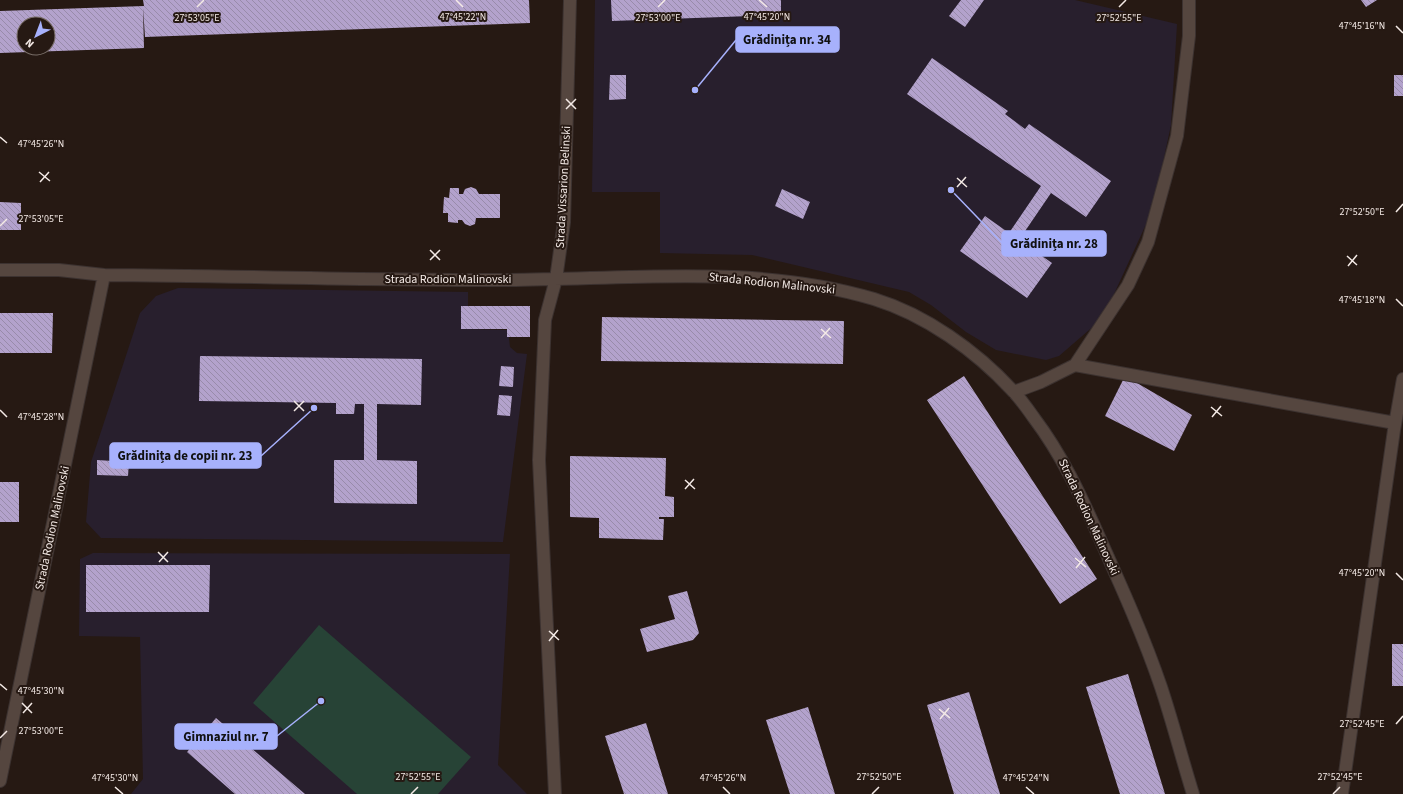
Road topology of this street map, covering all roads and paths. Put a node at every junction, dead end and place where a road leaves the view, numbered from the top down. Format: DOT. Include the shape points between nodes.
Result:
graph roads {
  1 [pos="570,0"];
  2 [pos="1189,0"];
  3 [pos="0,270"];
  4 [pos="104,275"];
  5 [pos="556,278"];
  6 [pos="1075,365"];
  7 [pos="1403,379"];
  8 [pos="1014,392"];
  9 [pos="1394,431"];
  10 [pos="0,781"];
  11 [pos="556,794"];
  12 [pos="1193,794"];
  13 [pos="1342,794"];
  1 -- 5 [label="street, Strada Vissarion Belinski" via="564,222"];
  2 -- 6 [label="street" via="1189,36 1178,136 1148,242 1128,285"];
  3 -- 4 [label="street, Strada Rodion Malinovski" via="59,270"];
  4 -- 5 [label="street, Strada Rodion Malinovski" via="502,280"];
  4 -- 10 [label="street, Strada Rodion Malinovski"];
  5 -- 8 [label="street, Strada Rodion Malinovski" via="695,275 789,283 876,300 913,315 946,336 980,360"];
  5 -- 11 [label="street, Strada Vissarion Belinski" via="545,320 539,460"];
  6 -- 8 [label="street"];
  6 -- 9 [label="street" via="1395,422"];
  7 -- 9 [label="street"];
  8 -- 12 [label="street, Strada Rodion Malinovski" via="1058,452 1081,495 1140,630 1161,688"];
  9 -- 13 [label="street"];
}
